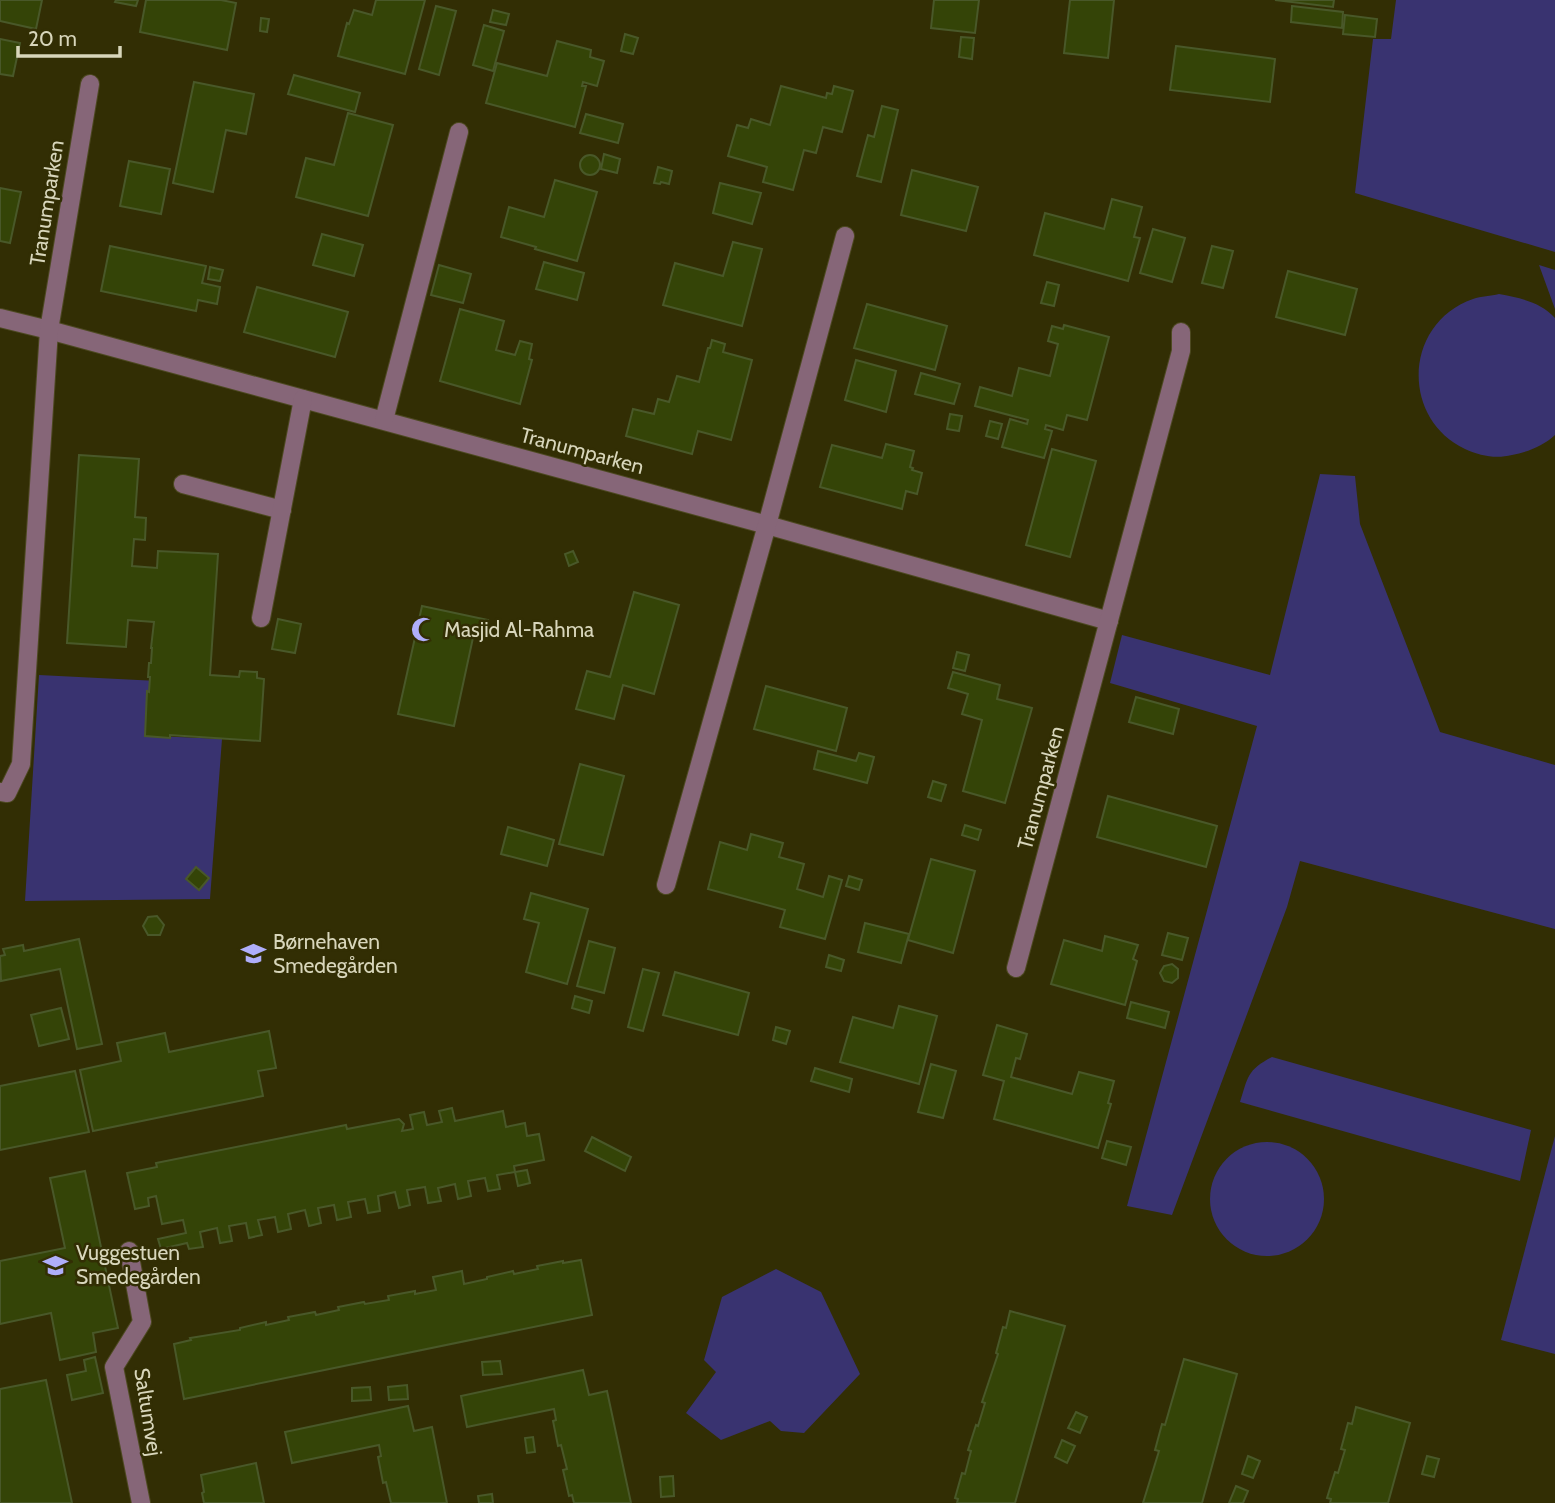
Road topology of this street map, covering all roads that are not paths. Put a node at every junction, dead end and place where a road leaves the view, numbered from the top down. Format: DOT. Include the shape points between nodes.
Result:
graph roads {
  1 [pos="90,84"];
  2 [pos="459,132"];
  3 [pos="845,236"];
  4 [pos="0,318"];
  5 [pos="49,330"];
  6 [pos="1181,332"];
  7 [pos="303,399"];
  8 [pos="384,421"];
  9 [pos="183,484"];
  10 [pos="282,510"];
  11 [pos="767,525"];
  12 [pos="261,618"];
  13 [pos="1109,621"];
  14 [pos="3,792"];
  15 [pos="666,885"];
  16 [pos="1016,968"];
  17 [pos="129,1251"];
  18 [pos="141,1503"];
  1 -- 5 [label="street, Tranumparken"];
  2 -- 8 [label="street"];
  3 -- 11 [label="street"];
  4 -- 5 [label="street, Tranumparken"];
  5 -- 7 [label="street, Tranumparken"];
  5 -- 14 [label="street, Tranumparken" via="21,764"];
  6 -- 13 [label="street, Tranumparken" via="1181,351"];
  7 -- 8 [label="street, Tranumparken"];
  7 -- 10 [label="street"];
  8 -- 11 [label="street, Tranumparken"];
  9 -- 10 [label="street"];
  10 -- 12 [label="street"];
  11 -- 13 [label="street, Tranumparken"];
  11 -- 15 [label="street"];
  13 -- 16 [label="street, Tranumparken"];
  17 -- 18 [label="street, Saltumvej" via="142,1322 114,1367"];
}
